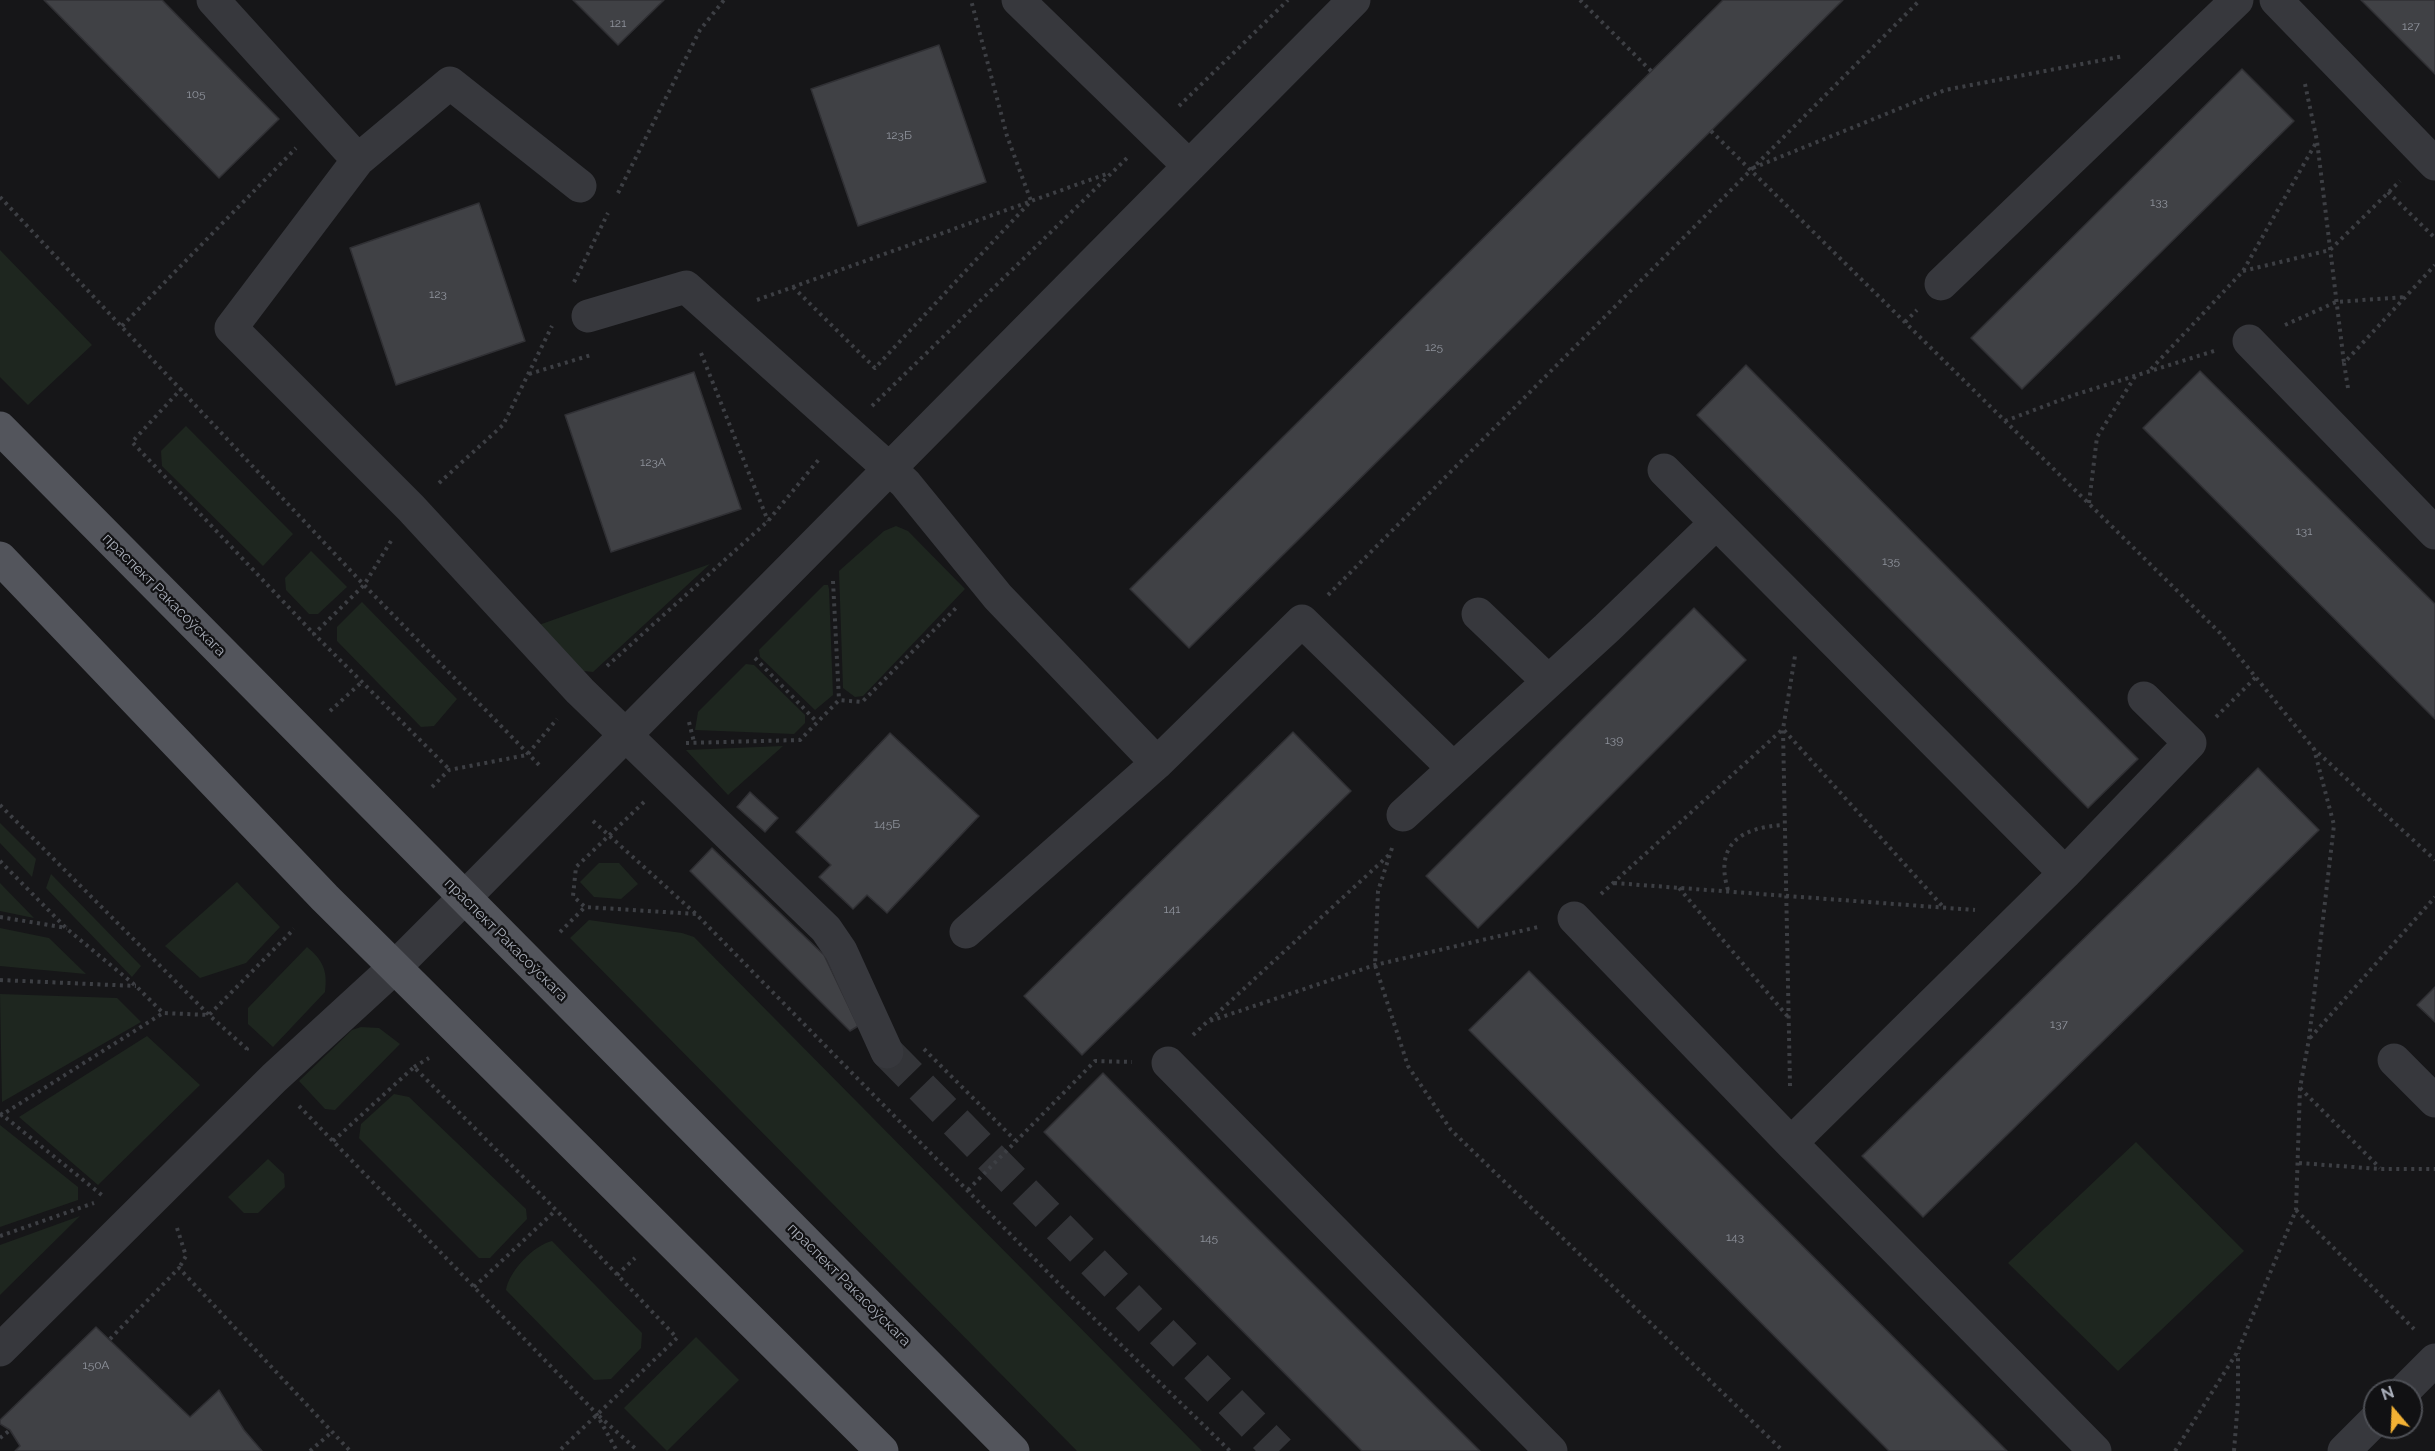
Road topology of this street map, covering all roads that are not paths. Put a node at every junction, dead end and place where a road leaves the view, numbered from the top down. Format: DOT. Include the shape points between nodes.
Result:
graph roads {
  1 [pos="213,0"];
  2 [pos="1018,0"];
  3 [pos="1354,0"];
  4 [pos="2237,0"];
  5 [pos="2276,0"];
  6 [pos="358,160"];
  7 [pos="2431,160"];
  8 [pos="1189,166"];
  9 [pos="580,186"];
  10 [pos="1941,284"];
  11 [pos="588,316"];
  12 [pos="2249,341"];
  13 [pos="0,428"];
  14 [pos="889,469"];
  15 [pos="1664,470"];
  16 [pos="2430,517"];
  17 [pos="1716,523"];
  18 [pos="0,558"];
  19 [pos="1478,614"];
  20 [pos="1548,681"];
  21 [pos="2144,698"];
  22 [pos="625,735"];
  23 [pos="1157,763"];
  24 [pos="1453,768"];
  25 [pos="1403,815"];
  26 [pos="2065,873"];
  27 [pos="464,898"];
  28 [pos="1574,918"];
  29 [pos="966,932"];
  30 [pos="395,967"];
  31 [pos="887,1052"];
  32 [pos="2394,1060"];
  33 [pos="1168,1063"];
  34 [pos="2435,1101"];
  35 [pos="1791,1143"];
  36 [pos="2427,1347"];
  37 [pos="0,1350"];
  38 [pos="2410,1379"];
  39 [pos="2363,1432"];
  40 [pos="882,1451"];
  41 [pos="1013,1451"];
  42 [pos="1551,1451"];
  43 [pos="2095,1451"];
  44 [pos="2344,1451"];
  1 -- 6 [label="lane"];
  2 -- 8 [label="lane"];
  3 -- 8 [label="lane"];
  4 -- 10 [label="lane"];
  5 -- 7 [label="lane"];
  6 -- 9 [label="lane" via="450,83"];
  6 -- 22 [label="lane" via="231,328 411,508"];
  8 -- 14 [label="lane"];
  11 -- 14 [label="lane" via="686,287"];
  12 -- 16 [label="lane"];
  13 -- 27 [label="main road, праспект Ракасоўскага"];
  14 -- 22 [label="lane"];
  14 -- 23 [label="lane" via="905,483 998,597"];
  15 -- 17 [label="lane"];
  17 -- 20 [label="lane"];
  17 -- 26 [label="lane"];
  18 -- 30 [label="main road"];
  19 -- 20 [label="lane"];
  20 -- 24 [label="lane"];
  21 -- 26 [label="lane" via="2190,743"];
  22 -- 27 [label="lane"];
  22 -- 31 [label="lane" via="702,815 826,929 841,951"];
  23 -- 24 [label="lane" via="1302,621"];
  23 -- 29 [label="lane"];
  24 -- 25 [label="lane"];
  26 -- 35 [label="lane"];
  27 -- 30 [label="lane"];
  27 -- 41 [label="main road, праспект Ракасоўскага"];
  28 -- 35 [label="lane"];
  30 -- 37 [label="lane" via="274,1078"];
  30 -- 40 [label="main road"];
  32 -- 34 [label="lane"];
  33 -- 42 [label="lane"];
  35 -- 43 [label="lane"];
  36 -- 38 [label="lane"];
  39 -- 44 [label="lane"];
}
